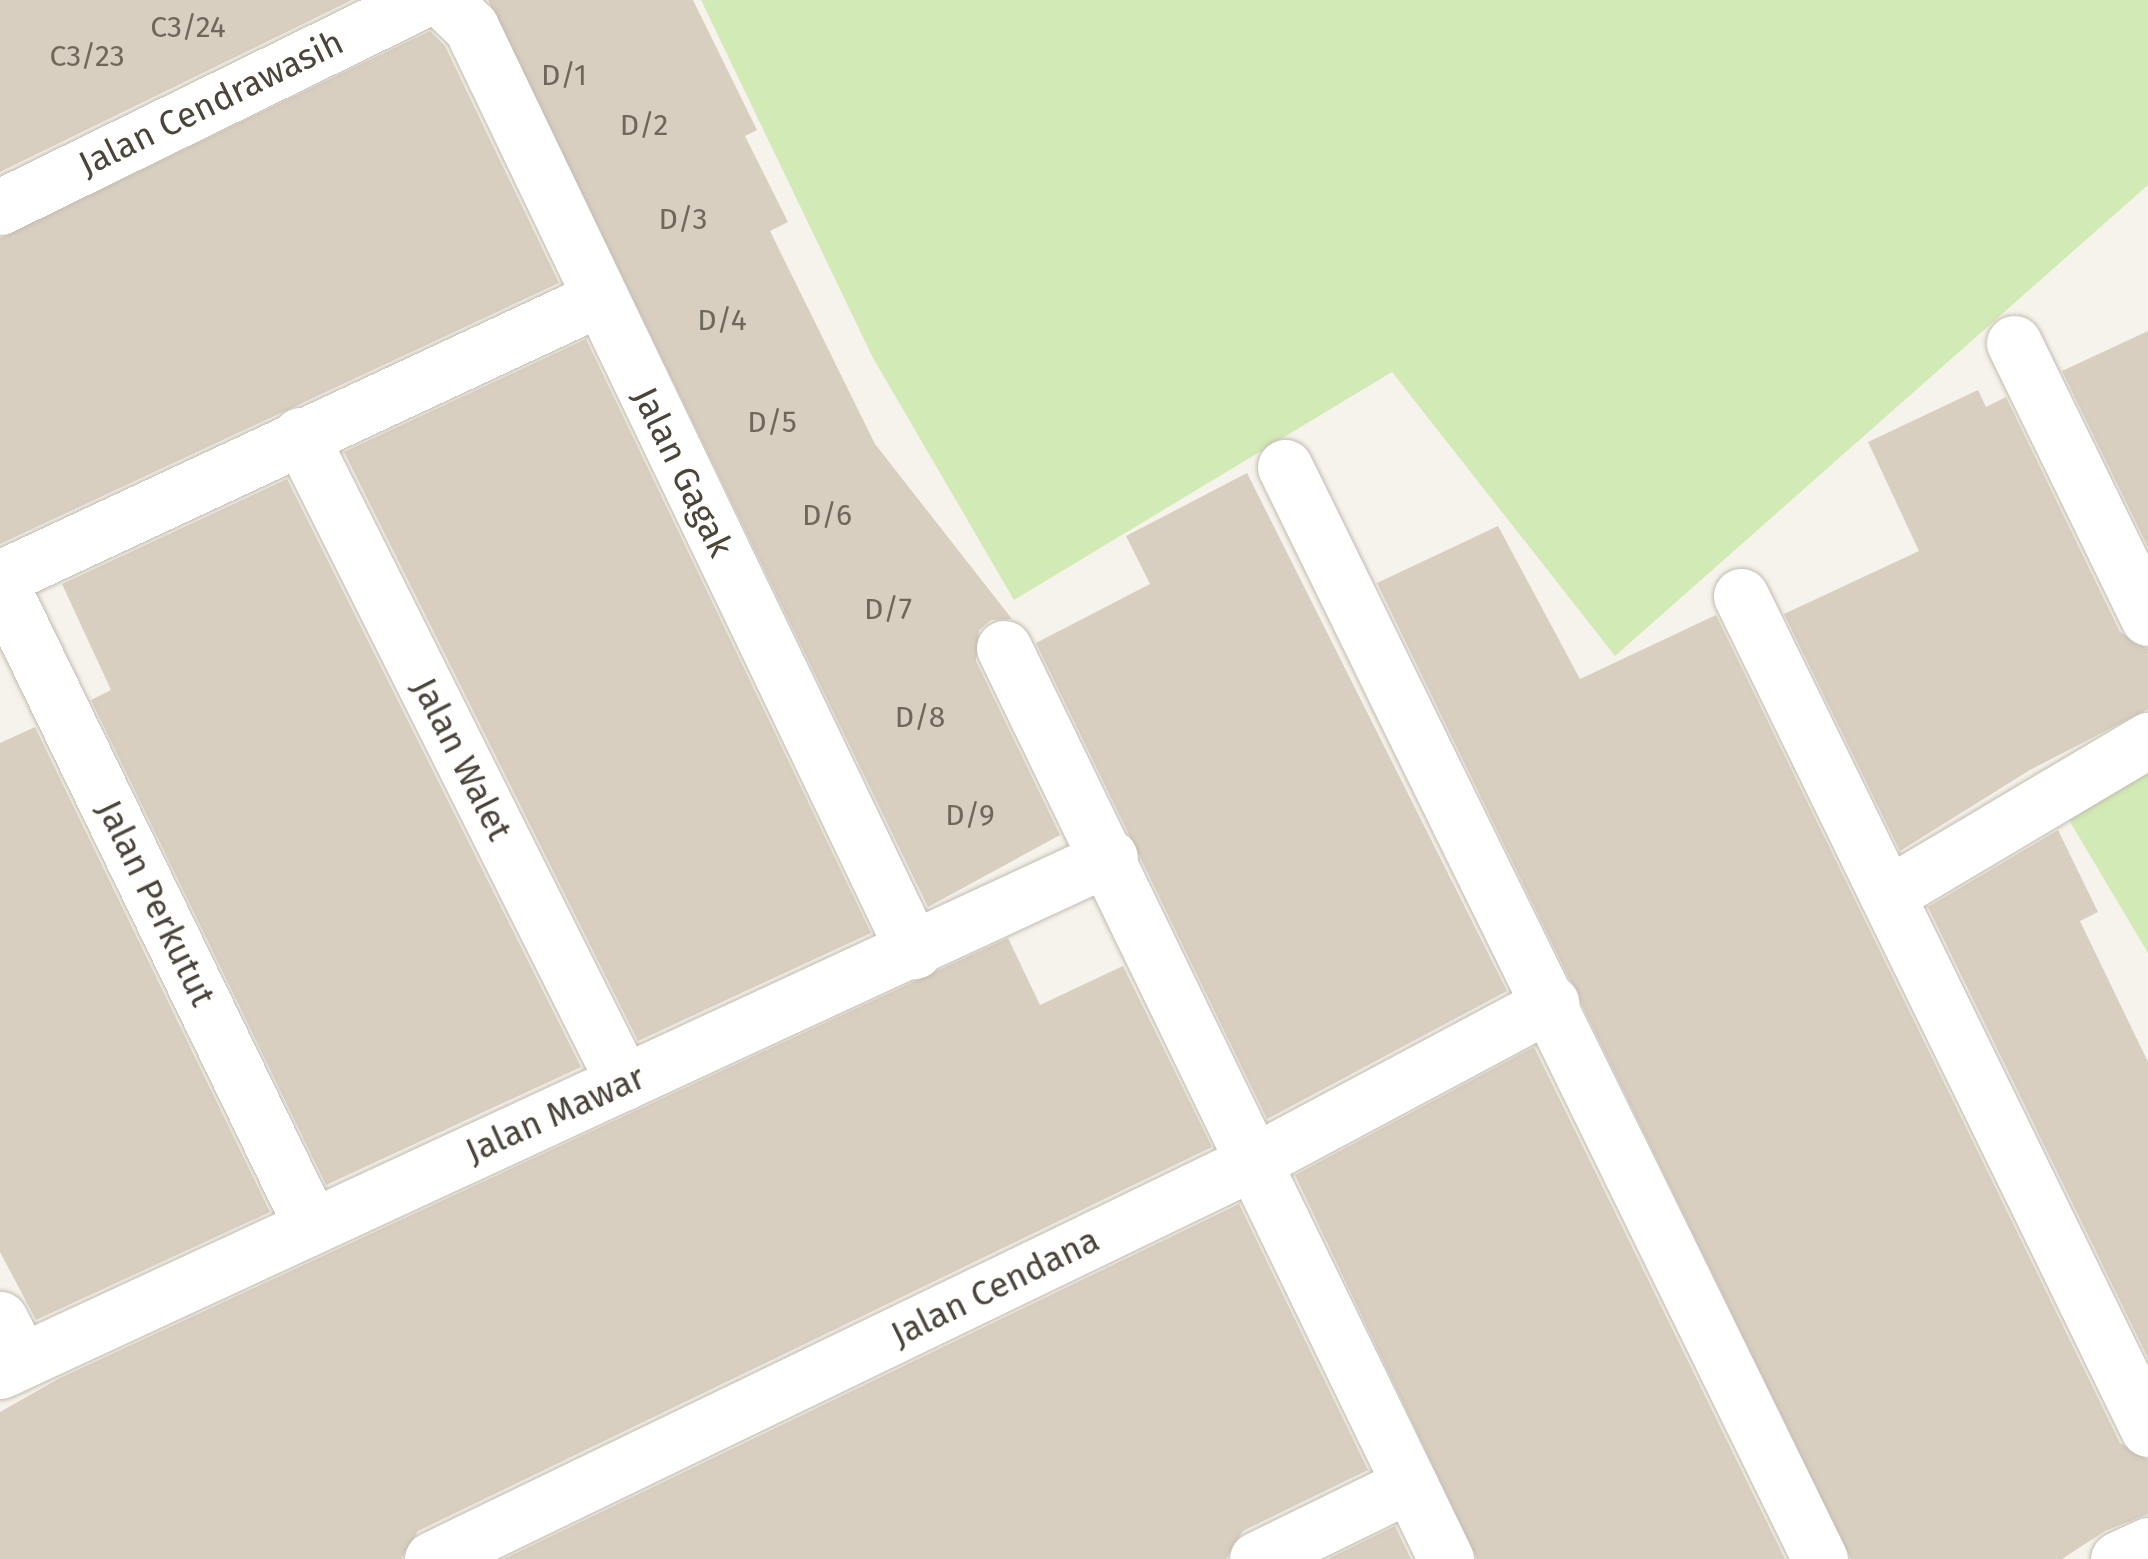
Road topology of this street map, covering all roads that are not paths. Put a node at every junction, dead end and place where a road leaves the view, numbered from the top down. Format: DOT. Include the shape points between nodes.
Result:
graph roads {
  1 [pos="423,0"];
  2 [pos="443,0"];
  3 [pos="0,207"];
  4 [pos="600,298"];
  5 [pos="2014,342"];
  6 [pos="300,435"];
  7 [pos="1285,467"];
  8 [pos="0,581"];
  9 [pos="1741,596"];
  10 [pos="2148,618"];
  11 [pos="1004,648"];
  12 [pos="2148,740"];
  13 [pos="1110,857"];
  14 [pos="1886,895"];
  15 [pos="914,951"];
  16 [pos="1551,1003"];
  17 [pos="624,1083"];
  18 [pos="1255,1161"];
  19 [pos="310,1223"];
  20 [pos="7,1350"];
  21 [pos="2148,1429"];
  22 [pos="1410,1484"];
  23 [pos="2148,1545"];
  24 [pos="432,1559"];
  25 [pos="1258,1559"];
  26 [pos="1446,1559"];
  27 [pos="1820,1559"];
  28 [pos="2118,1559"];
  1 -- 3 [label="street, Jalan Cendrawasih"];
  2 -- 4 [label="street, Jalan Gagak" via="471,27"];
  4 -- 6 [label="street"];
  4 -- 15 [label="street, Jalan Gagak"];
  5 -- 10 [label="street"];
  6 -- 8 [label="street"];
  6 -- 17 [label="street, Jalan Walet"];
  7 -- 16 [label="street"];
  8 -- 19 [label="street, Jalan Perkutut"];
  9 -- 14 [label="street"];
  11 -- 13 [label="street"];
  12 -- 14 [label="street"];
  13 -- 15 [label="street, Jalan Mawar"];
  13 -- 18 [label="street"];
  14 -- 21 [label="street"];
  15 -- 17 [label="street, Jalan Mawar"];
  16 -- 18 [label="street, Jalan Cendana"];
  16 -- 27 [label="street"];
  17 -- 19 [label="street, Jalan Mawar"];
  18 -- 22 [label="street"];
  18 -- 24 [label="street, Jalan Cendana"];
  19 -- 20 [label="street, Jalan Mawar"];
  22 -- 25 [label="street"];
  22 -- 26 [label="street"];
  23 -- 28 [label="street"];
}
